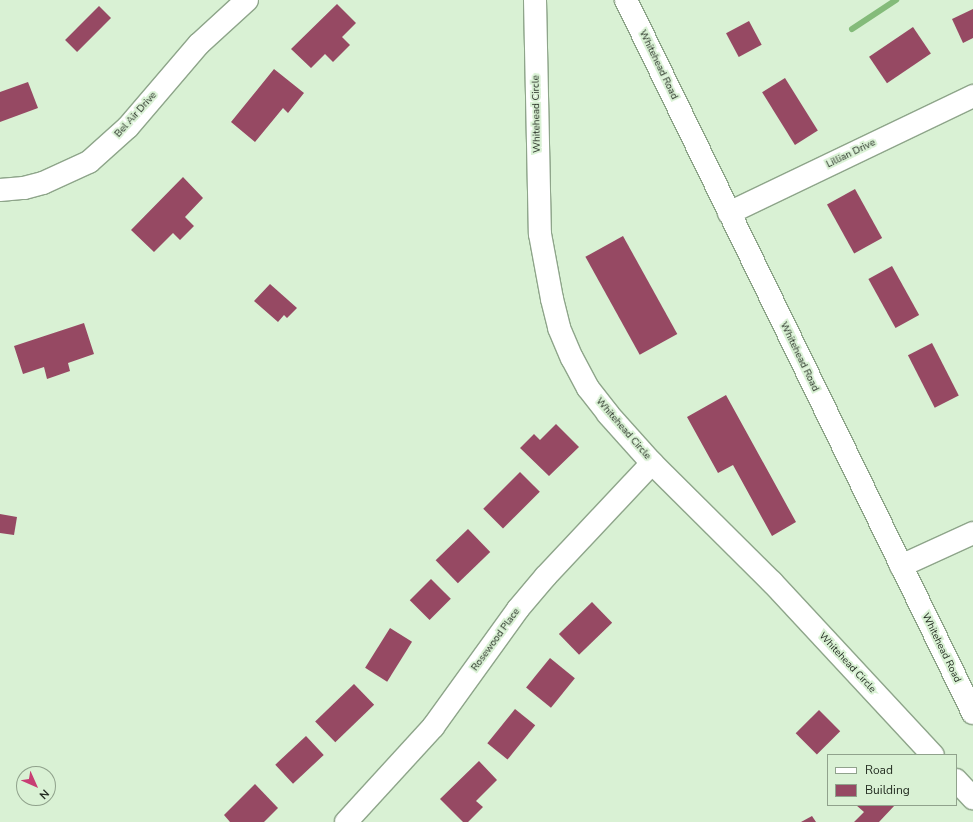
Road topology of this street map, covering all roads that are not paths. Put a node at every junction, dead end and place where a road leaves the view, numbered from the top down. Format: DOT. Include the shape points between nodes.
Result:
graph roads {
  1 [pos="247,0"];
  2 [pos="535,0"];
  3 [pos="626,0"];
  4 [pos="973,96"];
  5 [pos="0,190"];
  6 [pos="729,213"];
  7 [pos="652,463"];
  8 [pos="973,533"];
  9 [pos="901,566"];
  10 [pos="973,713"];
  11 [pos="932,754"];
  12 [pos="957,781"];
  13 [pos="973,798"];
  14 [pos="346,822"];
  1 -- 5 [label="street, Bel Air Drive" via="199,44 128,127 89,162 43,183"];
  2 -- 7 [label="street, Whitehead Circle" via="540,234 552,299 564,340 588,388"];
  3 -- 6 [label="street, Whitehead Road"];
  4 -- 6 [label="street, Lillian Drive"];
  6 -- 9 [label="street, Whitehead Road"];
  7 -- 11 [label="street, Whitehead Circle" via="772,582"];
  7 -- 14 [label="street, Rosewood Place" via="546,576 518,609 433,727"];
  8 -- 9 [label="street"];
  9 -- 10 [label="street, Whitehead Road"];
  12 -- 13 [label="street"];
}
